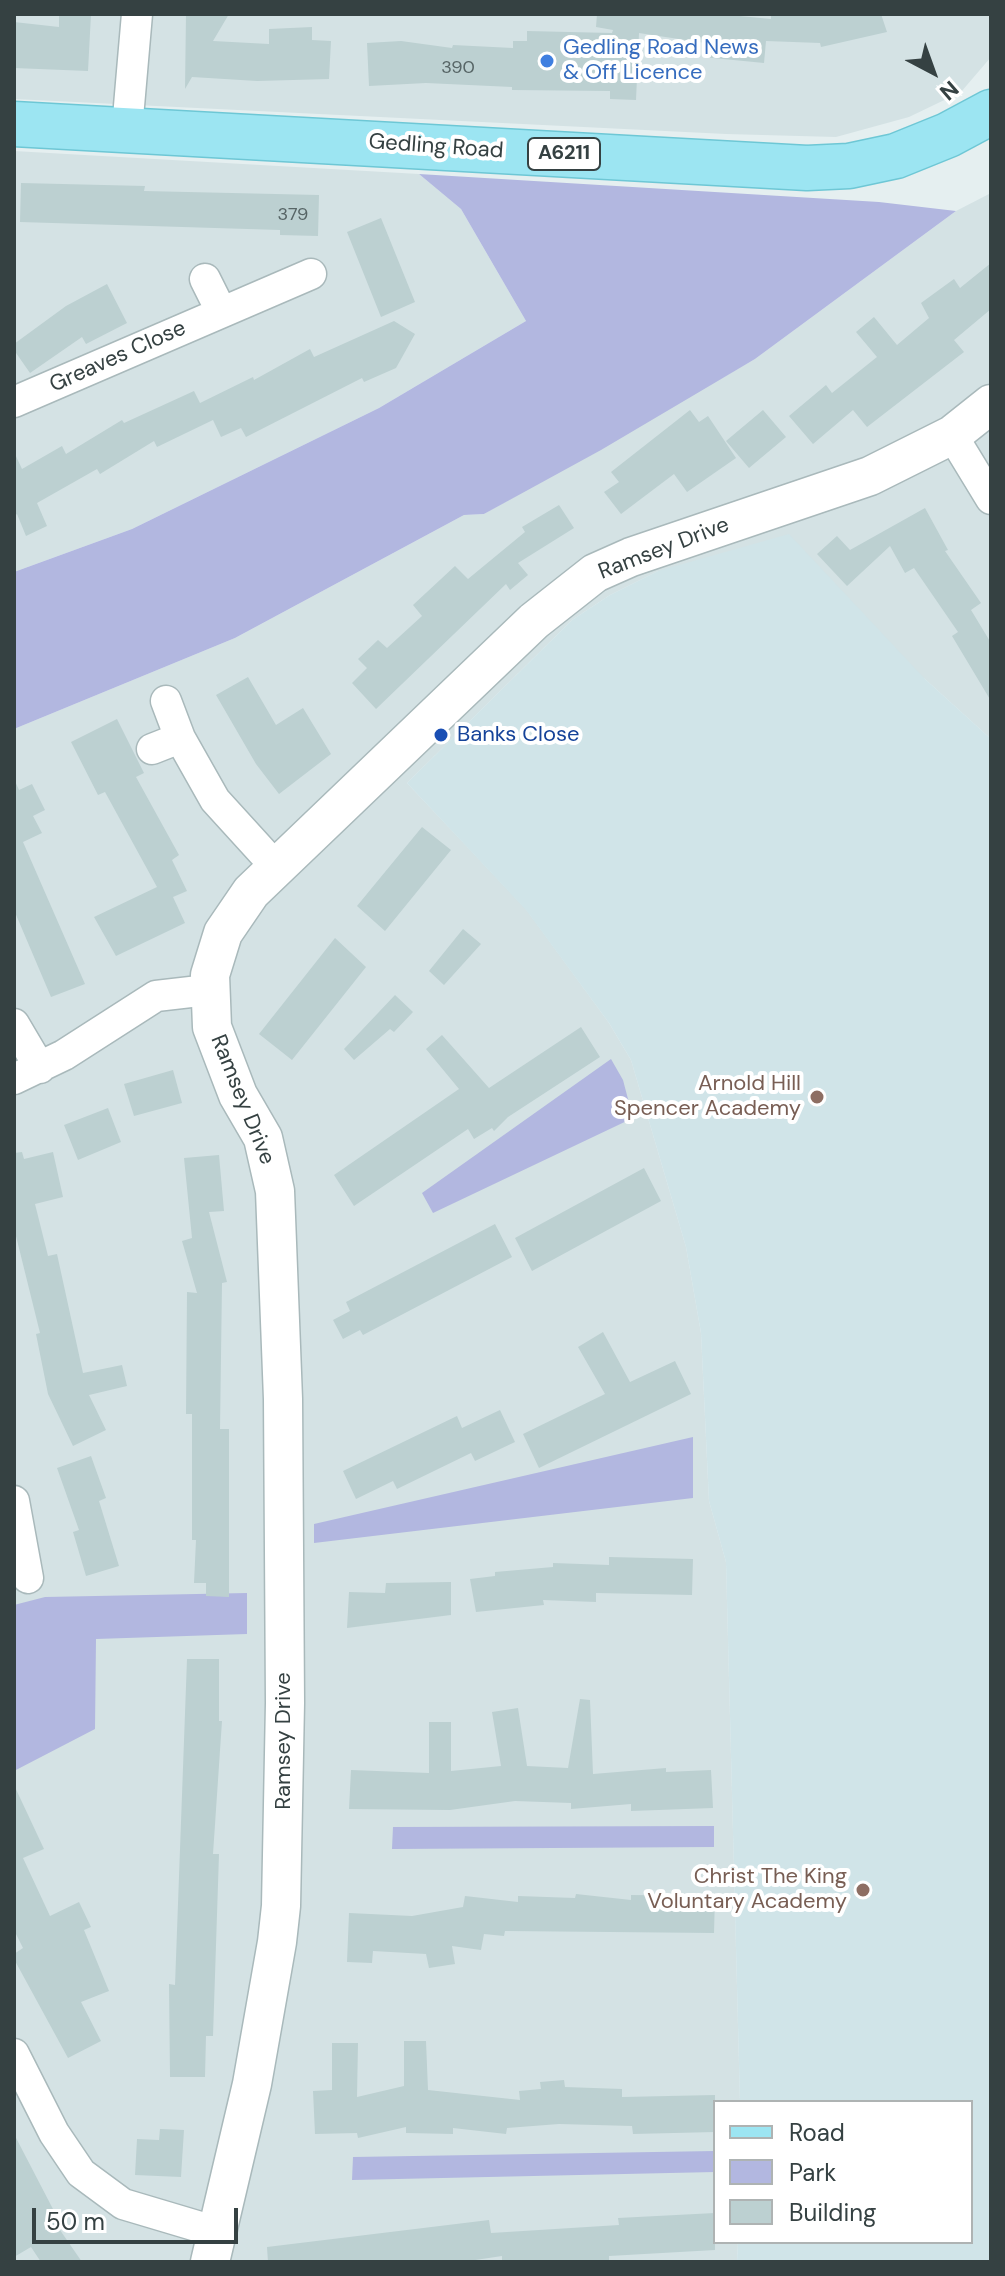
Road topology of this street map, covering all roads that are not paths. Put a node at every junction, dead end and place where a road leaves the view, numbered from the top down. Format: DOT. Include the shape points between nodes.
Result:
graph roads {
  1 [pos="137,14"];
  2 [pos="991,112"];
  3 [pos="14,124"];
  4 [pos="127,129"];
  5 [pos="311,274"];
  6 [pos="205,279"];
  7 [pos="221,311"];
  8 [pos="14,402"];
  9 [pos="991,404"];
  10 [pos="952,435"];
  11 [pos="991,499"];
  12 [pos="166,701"];
  13 [pos="276,867"];
  14 [pos="208,990"];
  15 [pos="14,1024"];
  16 [pos="27,1074"];
  17 [pos="14,1501"];
  18 [pos="18,1542"];
  19 [pos="28,1578"];
  20 [pos="14,2054"];
  21 [pos="214,2247"];
  1 -- 4 [label="street"];
  2 -- 4 [label="main road, Gedling Road / A6211" via="896,156 807,168"];
  3 -- 4 [label="main road, Gedling Road / A6211"];
  5 -- 7 [label="street, Greaves Close"];
  6 -- 7 [label="street"];
  7 -- 8 [label="street, Greaves Close"];
  9 -- 10 [label="street, Ramsey Drive"];
  10 -- 11 [label="street"];
  10 -- 13 [label="street, Ramsey Drive" via="870,476 595,573 534,621"];
  12 -- 13 [label="street" via="166,744"];
  13 -- 14 [label="street, Ramsey Drive" via="223,933"];
  14 -- 16 [label="street" via="156,996"];
  14 -- 21 [label="street, Ramsey Drive" via="216,1043 263,1138 275,1191 285,1703 277,1942 255,2070"];
  15 -- 16 [label="street"];
  17 -- 18 [label="street"];
  18 -- 19 [label="street"];
  20 -- 21 [label="street" via="81,2173 123,2204"];
}
